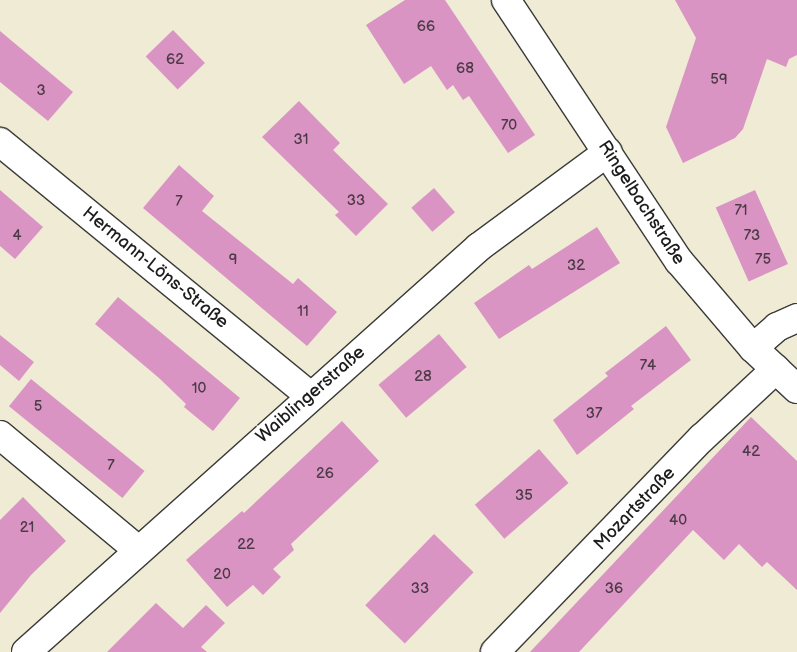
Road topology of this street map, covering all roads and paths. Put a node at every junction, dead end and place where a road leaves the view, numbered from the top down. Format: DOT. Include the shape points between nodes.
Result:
graph roads {
  1 [pos="506,0"];
  2 [pos="0,142"];
  3 [pos="608,152"];
  4 [pos="797,318"];
  5 [pos="752,348"];
  6 [pos="776,369"];
  7 [pos="797,389"];
  8 [pos="309,395"];
  9 [pos="0,435"];
  10 [pos="137,549"];
  11 [pos="26,652"];
  12 [pos="495,652"];
  1 -- 3 [label="street, Ringelbachstraße"];
  2 -- 8 [label="street, Hermann-Löns-Straße"];
  3 -- 5 [label="street, Ringelbachstraße" via="679,261"];
  3 -- 8 [label="street, Waiblingerstraße" via="501,228"];
  4 -- 5 [label="street" via="777,327"];
  5 -- 6 [label="street, Ringelbachstraße"];
  6 -- 7 [label="street, Ringelbachstraße"];
  6 -- 12 [label="street, Mozartstraße" via="702,438"];
  8 -- 10 [label="street, Waiblingerstraße"];
  9 -- 10 [label="street"];
  10 -- 11 [label="street, Waiblingerstraße"];
}
